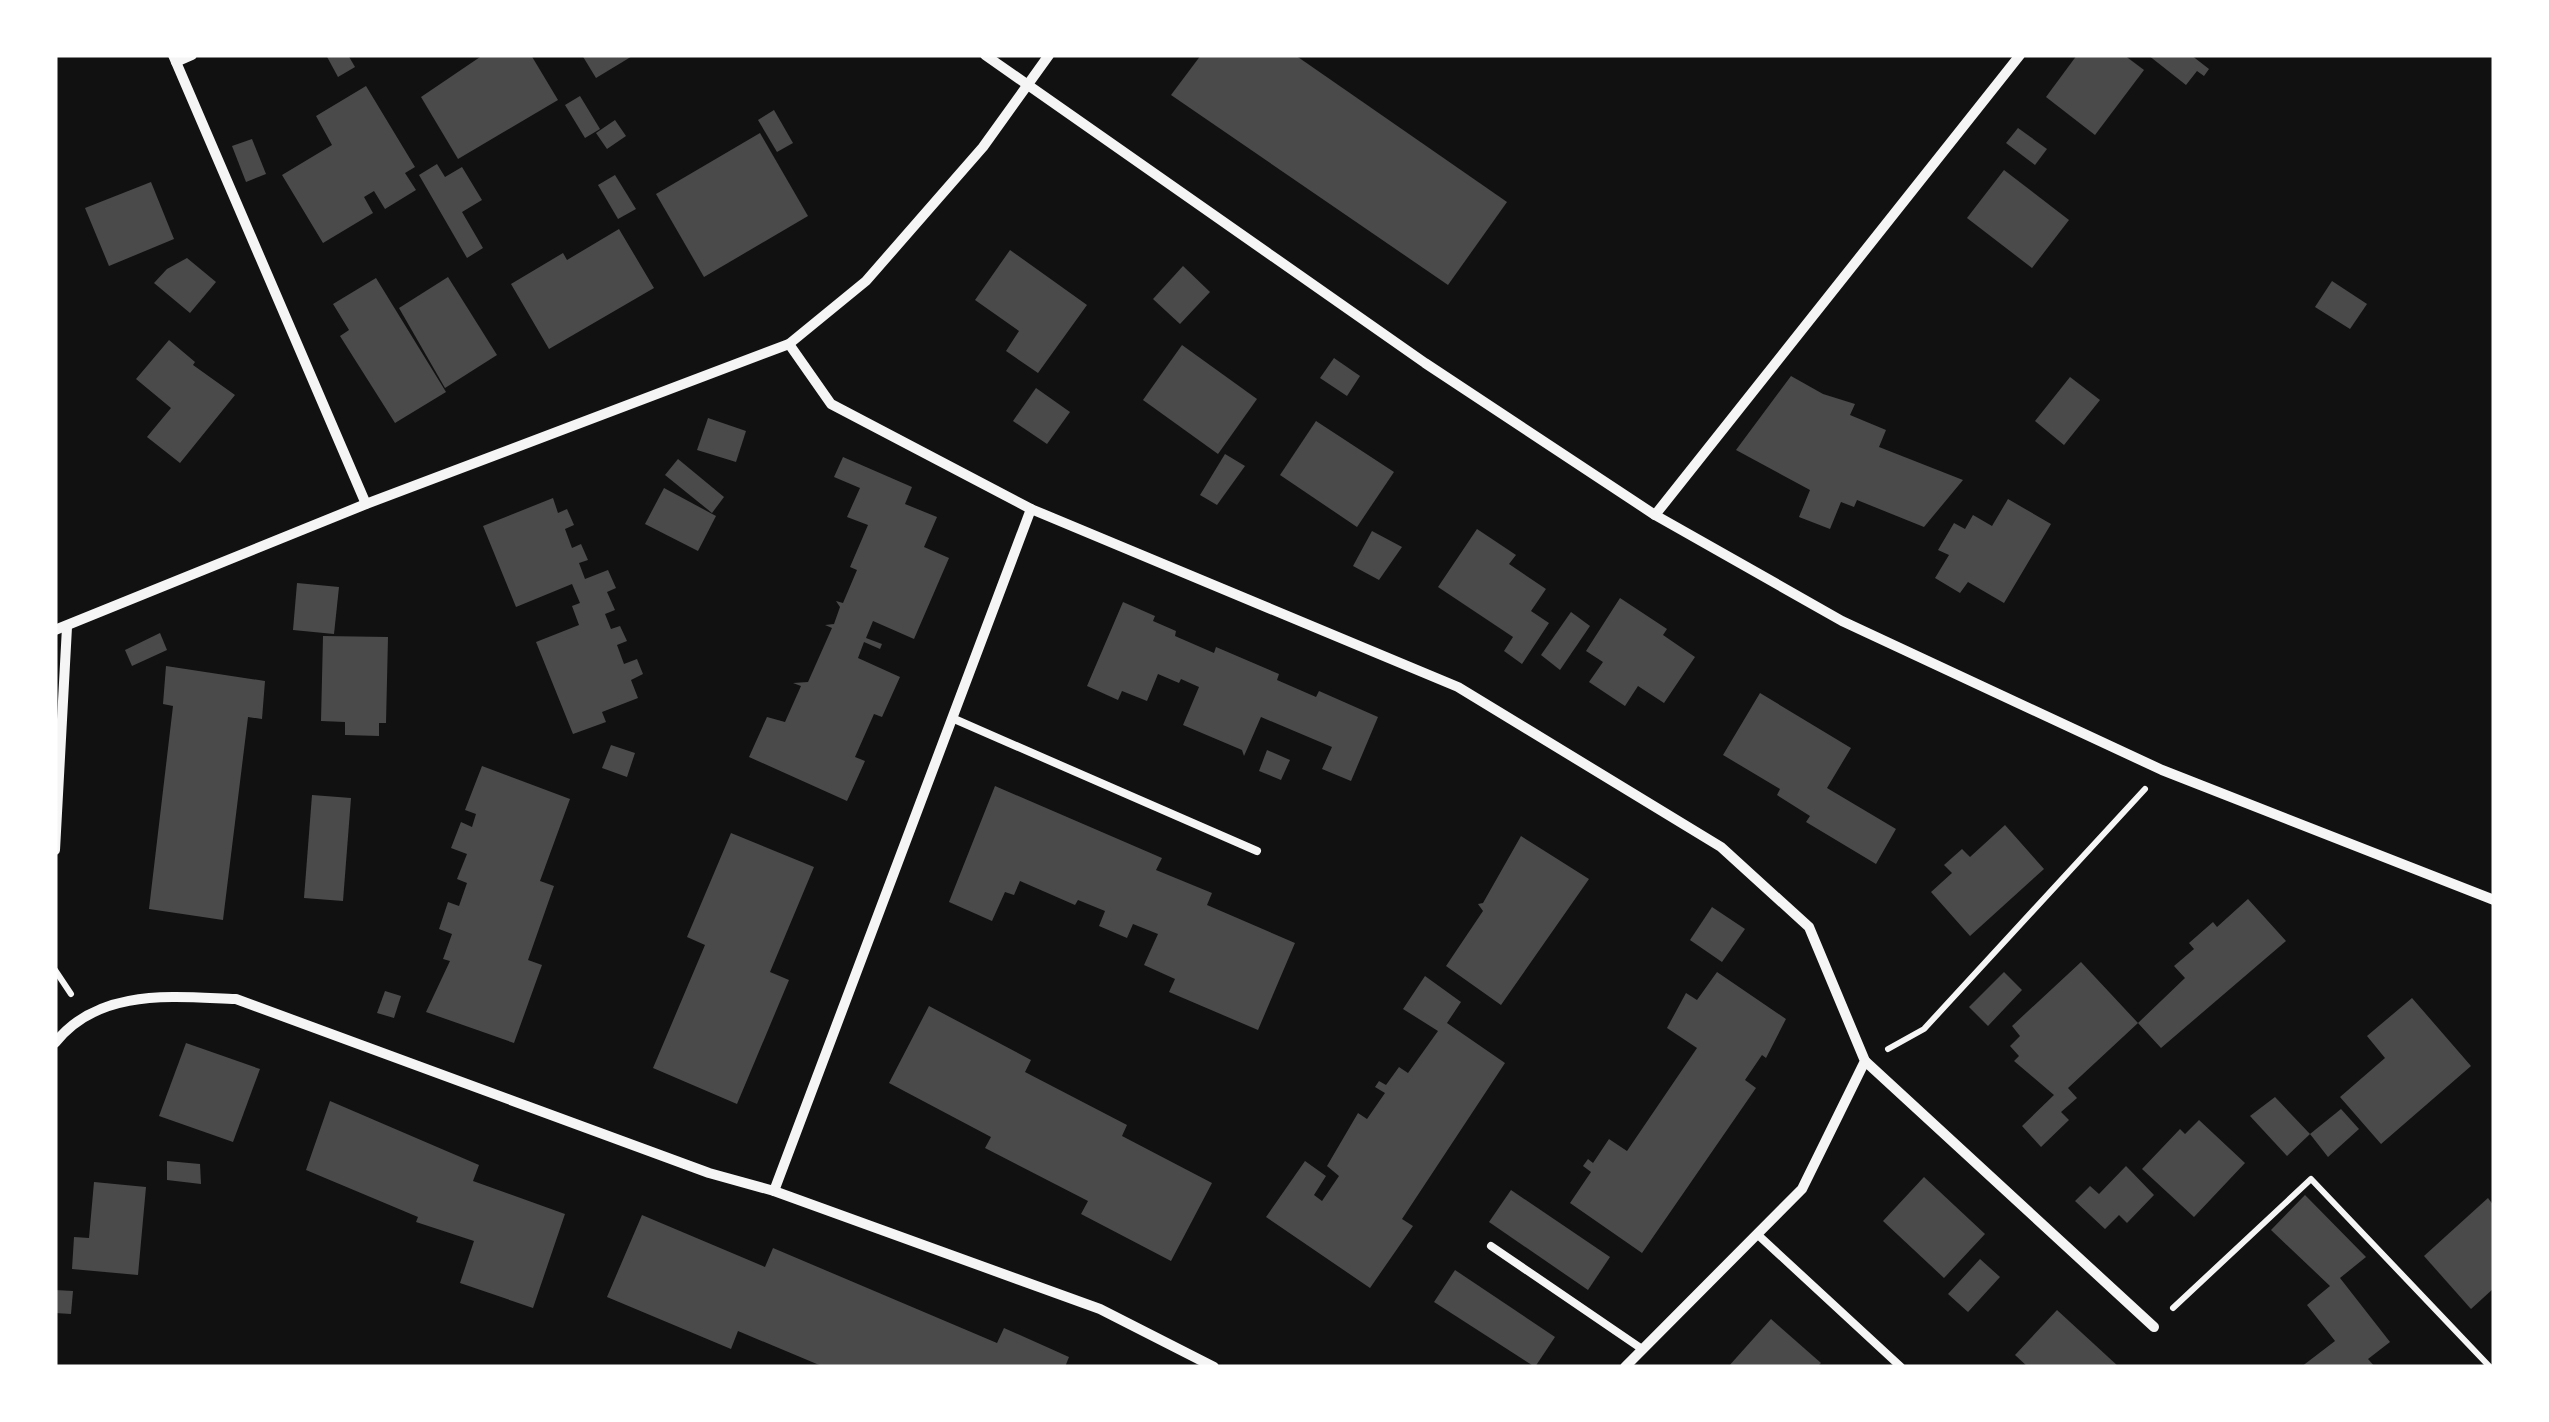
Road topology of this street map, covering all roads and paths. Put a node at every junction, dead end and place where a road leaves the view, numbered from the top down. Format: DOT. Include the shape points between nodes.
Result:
graph roads {
  1 [pos="192,55"];
  2 [pos="985,55"];
  3 [pos="1050,55"];
  4 [pos="2020,55"];
  5 [pos="175,59"];
  6 [pos="1026,84"];
  7 [pos="788,344"];
  8 [pos="366,504"];
  9 [pos="1031,509"];
  10 [pos="1655,515"];
  11 [pos="61,629"];
  12 [pos="952,718"];
  13 [pos="2162,770"];
  14 [pos="55,850"];
  15 [pos="1257,850"];
  16 [pos="2494,900"];
  17 [pos="55,1043"];
  18 [pos="1865,1061"];
  19 [pos="774,1191"];
  20 [pos="1757,1234"];
  21 [pos="1492,1246"];
  22 [pos="2154,1327"];
  23 [pos="1642,1349"];
  24 [pos="1214,1367"];
  25 [pos="1624,1367"];
  26 [pos="1901,1367"];
  27 [pos="2490,1367"];
  1 -- 5 [label="street"];
  2 -- 6 [label="street"];
  3 -- 6 [label="street"];
  4 -- 10 [label="street"];
  5 -- 8 [label="street"];
  6 -- 7 [label="street" via="983,146 866,280"];
  6 -- 10 [label="street"];
  7 -- 8 [label="street"];
  7 -- 9 [label="street" via="832,404"];
  8 -- 11 [label="street"];
  9 -- 12 [label="street"];
  9 -- 18 [label="street" via="1458,687 1722,847 1809,927"];
  10 -- 13 [label="street" via="1842,621"];
  11 -- 14 [label="street"];
  12 -- 15 [label="lane"];
  12 -- 19 [label="street"];
  13 -- 16 [label="street"];
  13 -- 18 [label="path" via="1924,1029"];
  17 -- 19 [label="street" via="118,1001 236,999 708,1173"];
  18 -- 20 [label="street" via="1802,1189"];
  18 -- 22 [label="street"];
  19 -- 24 [label="street" via="1100,1309"];
  20 -- 23 [label="street"];
  20 -- 26 [label="lane"];
  21 -- 23 [label="lane"];
  22 -- 27 [label="path" via="2311,1179"];
  23 -- 25 [label="street"];
}
